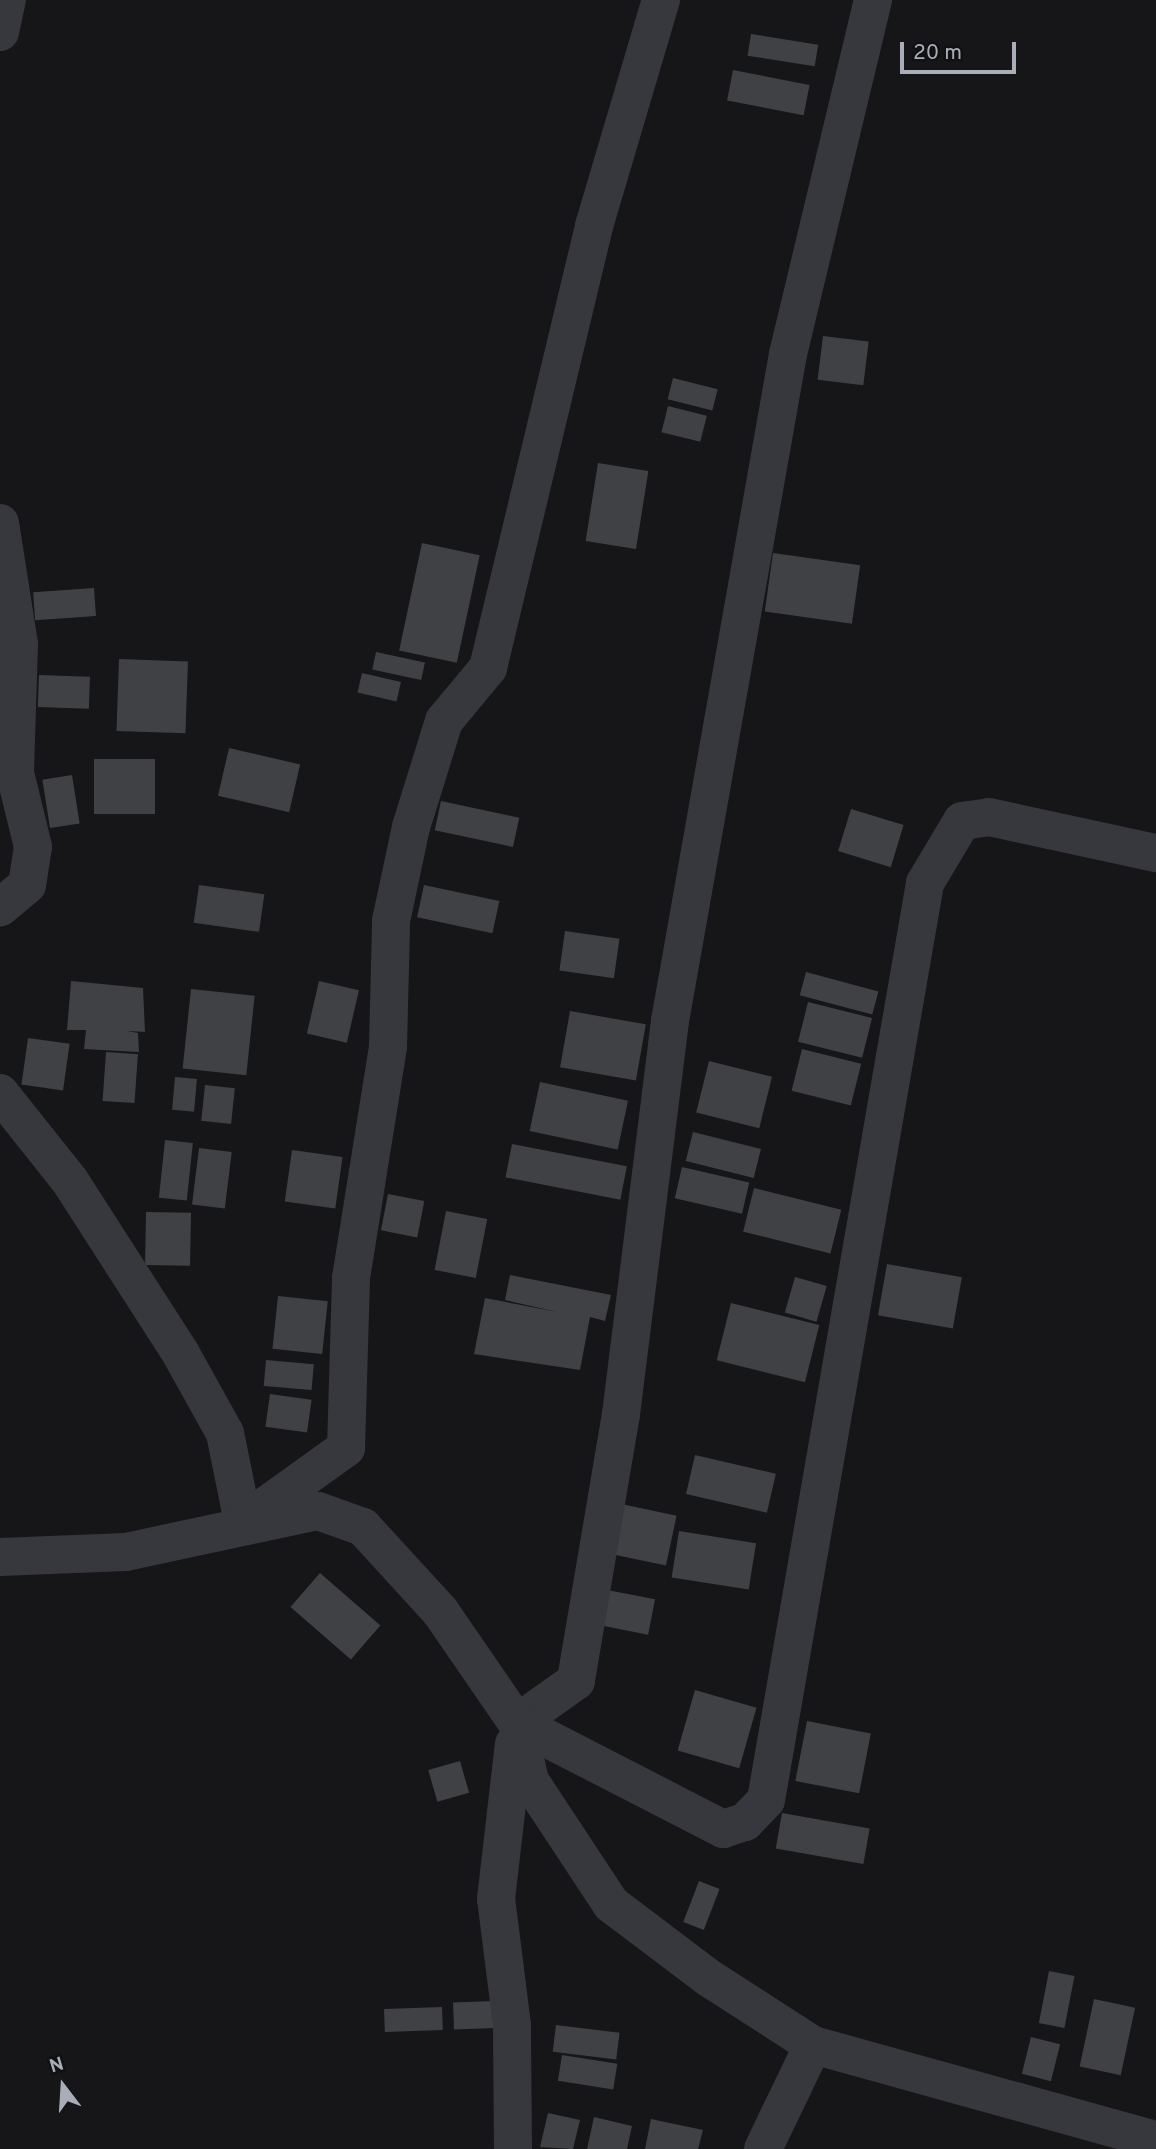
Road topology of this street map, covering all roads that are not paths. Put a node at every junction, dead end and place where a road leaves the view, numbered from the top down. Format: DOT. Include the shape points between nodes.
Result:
graph roads {
  1 [pos="7,0"];
  2 [pos="661,0"];
  3 [pos="873,0"];
  4 [pos="0,33"];
  5 [pos="0,523"];
  6 [pos="1156,853"];
  7 [pos="0,908"];
  8 [pos="0,1093"];
  9 [pos="243,1522"];
  10 [pos="0,1557"];
  11 [pos="517,1723"];
  12 [pos="813,2045"];
  13 [pos="1156,2140"];
  14 [pos="513,2149"];
  15 [pos="763,2149"];
  1 -- 4 [label="street"];
  2 -- 9 [label="street" via="594,226 488,668 444,721 411,827 391,921 388,1047 351,1278 346,1448"];
  3 -- 11 [label="street" via="788,354 670,1021 621,1414 576,1681"];
  5 -- 7 [label="street" via="19,644 15,773 33,847 27,885"];
  6 -- 11 [label="street" via="975,819 962,821 950,836 925,883 766,1800 745,1822 723,1829"];
  8 -- 9 [label="street" via="70,1181 181,1354 225,1433"];
  9 -- 10 [label="street" via="126,1552"];
  9 -- 11 [label="street" via="318,1511 363,1527 440,1611"];
  11 -- 12 [label="street" via="530,1781 611,1904 709,1978"];
  11 -- 14 [label="street" via="496,1899 512,2025"];
  12 -- 13 [label="street"];
  12 -- 15 [label="street"];
}
